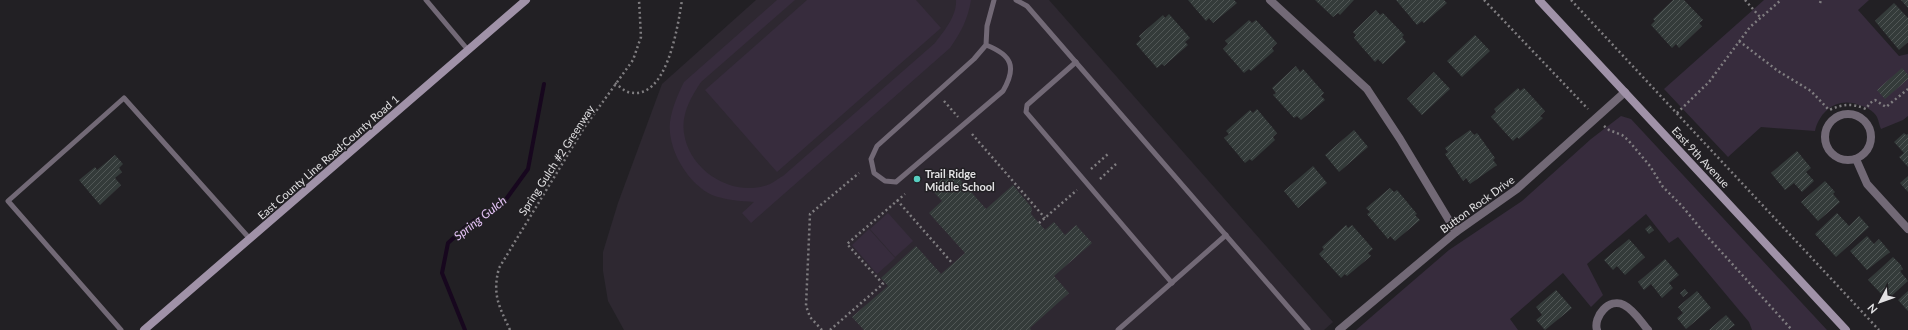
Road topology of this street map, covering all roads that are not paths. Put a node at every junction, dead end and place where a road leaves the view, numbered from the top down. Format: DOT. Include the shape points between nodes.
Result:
graph roads {
  1 [pos="426,0"];
  2 [pos="526,0"];
  3 [pos="994,0"];
  4 [pos="1016,0"];
  5 [pos="1270,0"];
  6 [pos="1539,0"];
  7 [pos="986,45"];
  8 [pos="468,50"];
  9 [pos="1076,62"];
  10 [pos="1625,92"];
  11 [pos="1856,159"];
  12 [pos="1908,229"];
  13 [pos="1456,232"];
  14 [pos="1226,235"];
  15 [pos="250,239"];
  16 [pos="1172,283"];
  17 [pos="121,330"];
  18 [pos="144,330"];
  19 [pos="1118,330"];
  20 [pos="1308,330"];
  21 [pos="1339,330"];
  22 [pos="1597,330"];
  23 [pos="1648,330"];
  24 [pos="1846,330"];
  1 -- 8 [label="lane"];
  2 -- 8 [label="main road, East County Line Road;County Road 1"];
  3 -- 7 [label="lane"];
  4 -- 9 [label="lane" via="1027,6"];
  5 -- 13 [label="street" via="1367,89"];
  6 -- 10 [label="main road, East 9th Avenue"];
  7 -- 7 [label="lane" via="974,59 877,146 871,159 874,173 885,181 896,182 1003,91 1012,70 1007,58 999,50"];
  8 -- 15 [label="main road, East County Line Road;County Road 1"];
  9 -- 14 [label="lane"];
  9 -- 16 [label="lane" via="1026,104 1026,112"];
  10 -- 13 [label="street, Button Rock Drive" via="1517,190"];
  10 -- 24 [label="main road, East 9th Avenue"];
  11 -- 11 [label="street" via="1870,146 1871,131 1868,124 1855,115 1840,115 1833,119 1825,140 1838,158"];
  11 -- 12 [label="street" via="1867,184"];
  13 -- 21 [label="street, Button Rock Drive"];
  14 -- 16 [label="lane"];
  14 -- 20 [label="lane"];
  15 -- 17 [label="lane" via="124,98 8,201"];
  15 -- 18 [label="main road, East County Line Road;County Road 1"];
  16 -- 19 [label="lane"];
  22 -- 23 [label="street" via="1596,321 1601,313 1611,305 1619,303 1630,309"];
}
